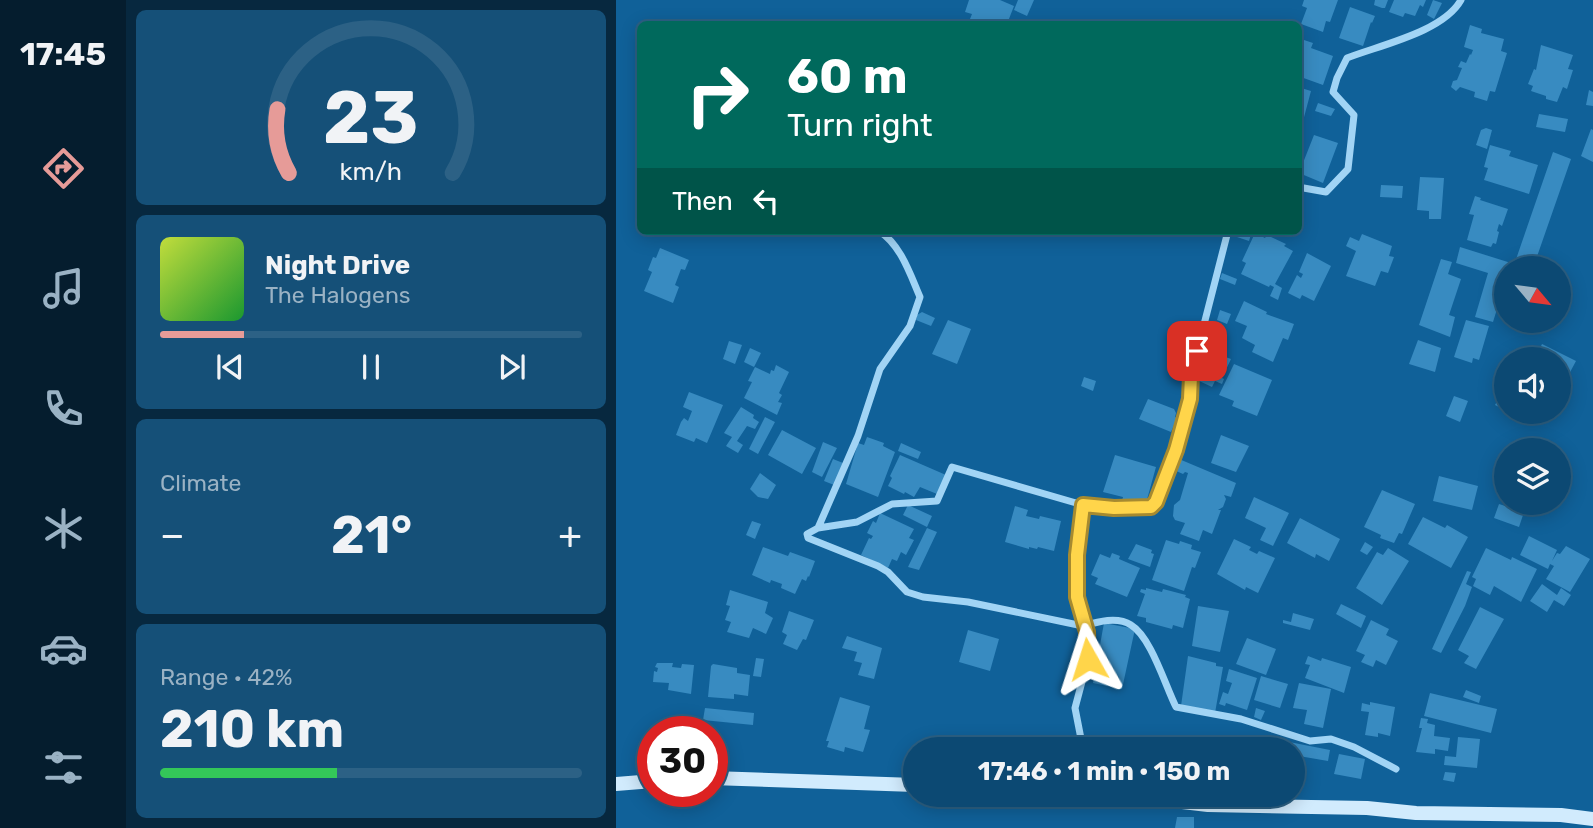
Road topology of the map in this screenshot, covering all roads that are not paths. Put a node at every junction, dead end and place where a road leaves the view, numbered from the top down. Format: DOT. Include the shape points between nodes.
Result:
graph roads {
  1 [pos="1461,0"];
  2 [pos="1302,188"];
  3 [pos="886,235"];
  4 [pos="1227,235"];
  5 [pos="1083,505"];
  6 [pos="818,528"];
  7 [pos="1085,625"];
  8 [pos="1081,737"];
  9 [pos="1396,769"];
  10 [pos="728,779"];
  11 [pos="637,782"];
  12 [pos="616,784"];
  13 [pos="903,785"];
  14 [pos="1305,807"];
  15 [pos="1593,819"];
  1 -- 2 [label="street" via="1442,21 1347,58 1333,92 1354,115 1348,169 1326,192"];
  3 -- 6 [label="street" via="920,297 910,326 880,369 858,436"];
  4 -- 5 [label="street" via="1180,438 1156,502 1151,507"];
  5 -- 6 [label="street" via="951,467 937,501 892,504 857,522"];
  5 -- 7 [label="street" via="1077,597"];
  6 -- 7 [label="street" via="807,538 878,566 907,592"];
  7 -- 8 [label="street" via="1088,659 1075,708"];
  7 -- 9 [label="street" via="1101,620 1134,626 1155,655 1176,706 1241,719 1310,741 1331,739"];
  10 -- 13 [label="main road"];
  11 -- 12 [label="main road"];
  14 -- 15 [label="main road"];
}
